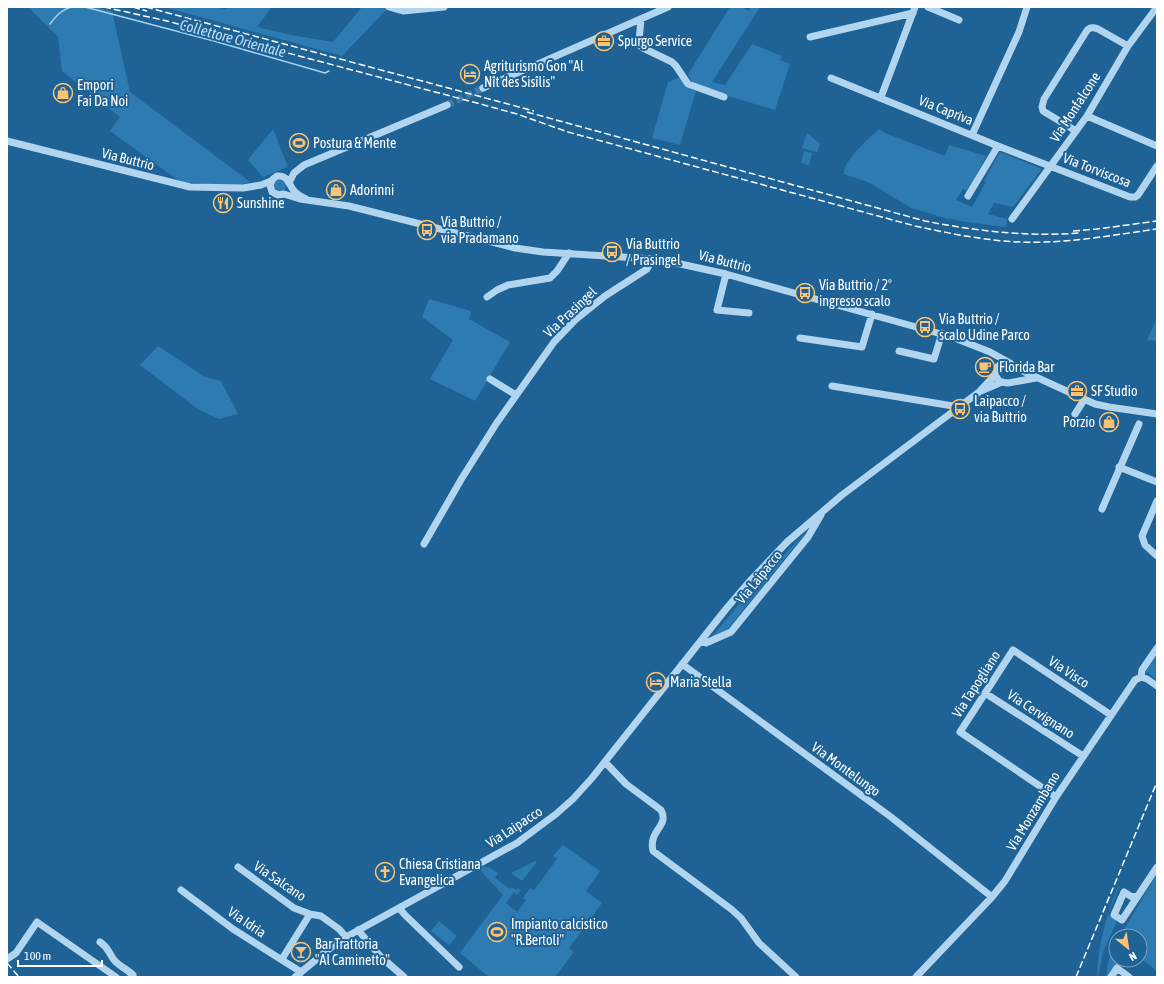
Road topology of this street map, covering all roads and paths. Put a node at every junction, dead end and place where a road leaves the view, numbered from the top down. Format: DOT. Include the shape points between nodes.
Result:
graph roads {
  1 [pos="390,7"];
  2 [pos="444,7"];
  3 [pos="668,7"];
  4 [pos="928,7"];
  5 [pos="1027,7"];
  6 [pos="1157,7"];
  7 [pos="914,10"];
  8 [pos="641,19"];
  9 [pos="958,20"];
  10 [pos="810,37"];
  11 [pos="1128,46"];
  12 [pos="831,78"];
  13 [pos="483,88"];
  14 [pos="724,97"];
  15 [pos="881,97"];
  16 [pos="447,105"];
  17 [pos="1087,116"];
  18 [pos="1076,131"];
  19 [pos="972,135"];
  20 [pos="7,141"];
  21 [pos="998,146"];
  22 [pos="1157,146"];
  23 [pos="304,165"];
  24 [pos="1050,166"];
  25 [pos="1157,166"];
  26 [pos="279,176"];
  27 [pos="271,181"];
  28 [pos="289,184"];
  29 [pos="245,188"];
  30 [pos="274,194"];
  31 [pos="284,194"];
  32 [pos="968,196"];
  33 [pos="306,199"];
  34 [pos="1012,219"];
  35 [pos="569,253"];
  36 [pos="653,260"];
  37 [pos="726,274"];
  38 [pos="487,297"];
  39 [pos="749,313"];
  40 [pos="872,314"];
  41 [pos="942,334"];
  42 [pos="800,338"];
  43 [pos="899,351"];
  44 [pos="992,354"];
  45 [pos="1007,363"];
  46 [pos="998,366"];
  47 [pos="1014,367"];
  48 [pos="995,374"];
  49 [pos="1038,377"];
  50 [pos="490,379"];
  51 [pos="1002,382"];
  52 [pos="1010,382"];
  53 [pos="832,386"];
  54 [pos="979,392"];
  55 [pos="516,395"];
  56 [pos="1084,400"];
  57 [pos="959,407"];
  58 [pos="1075,414"];
  59 [pos="1157,414"];
  60 [pos="1139,424"];
  61 [pos="1119,467"];
  62 [pos="1157,482"];
  63 [pos="1157,501"];
  64 [pos="1102,509"];
  65 [pos="824,510"];
  66 [pos="424,544"];
  67 [pos="1157,556"];
  68 [pos="701,641"];
  69 [pos="1157,648"];
  70 [pos="1013,650"];
  71 [pos="682,664"];
  72 [pos="1141,677"];
  73 [pos="1157,686"];
  74 [pos="985,693"];
  75 [pos="1111,715"];
  76 [pos="1083,756"];
  77 [pos="605,762"];
  78 [pos="1056,797"];
  79 [pos="238,867"];
  80 [pos="1157,867"];
  81 [pos="181,890"];
  82 [pos="1138,896"];
  83 [pos="992,897"];
  84 [pos="399,908"];
  85 [pos="310,914"];
  86 [pos="358,930"];
  87 [pos="346,937"];
  88 [pos="100,942"];
  89 [pos="8,958"];
  90 [pos="282,959"];
  91 [pos="459,967"];
  92 [pos="298,975"];
  93 [pos="116,977"];
  94 [pos="131,977"];
  95 [pos="404,977"];
  96 [pos="796,977"];
  97 [pos="916,977"];
  98 [pos="1111,977"];
  99 [pos="1129,977"];
  1 -- 2 [label="street" via="399,10"];
  3 -- 8 [label="street"];
  4 -- 9 [label="street"];
  5 -- 19 [label="street" via="1019,32"];
  6 -- 11 [label="street, Via Monfalcone"];
  7 -- 10 [label="street"];
  7 -- 15 [label="street"];
  8 -- 13 [label="street"];
  8 -- 14 [label="street" via="641,46 672,62 688,84"];
  11 -- 17 [label="street, Via Monfalcone"];
  11 -- 18 [label="street" via="1094,27 1090,28 1048,92 1042,103 1043,111"];
  12 -- 15 [label="street, Via Capriva"];
  15 -- 19 [label="street, Via Capriva"];
  16 -- 23 [label="street, Via Buttrio"];
  17 -- 18 [label="street, Via Monfalcone"];
  17 -- 22 [label="street"];
  18 -- 24 [label="street, Via Monfalcone"];
  19 -- 21 [label="street, Via Capriva"];
  20 -- 29 [label="street, Via Buttrio" via="183,186"];
  21 -- 24 [label="street, Via Capriva"];
  21 -- 32 [label="street"];
  23 -- 26 [label="street, Via Buttrio"];
  23 -- 28 [label="street" via="294,173"];
  24 -- 25 [label="street, Via Torviscosa" via="1135,197"];
  24 -- 34 [label="street, Via Monfalcone"];
  26 -- 27 [label="street, Via Buttrio"];
  26 -- 28 [label="street" via="286,178"];
  27 -- 29 [label="street, Via Buttrio"];
  27 -- 30 [label="street" via="270,188"];
  28 -- 31 [label="street"];
  28 -- 33 [label="street" via="295,193"];
  29 -- 30 [label="street, Via Buttrio"];
  30 -- 31 [label="street, Via Buttrio"];
  31 -- 33 [label="street, Via Buttrio"];
  33 -- 35 [label="street, Via Buttrio" via="349,206 515,248"];
  35 -- 36 [label="street, Via Buttrio"];
  35 -- 38 [label="street" via="550,278 508,285"];
  36 -- 37 [label="street, Via Buttrio"];
  36 -- 55 [label="street, Via Prasingel" via="647,269 605,296 575,320 540,360"];
  37 -- 39 [label="street" via="717,310"];
  37 -- 40 [label="street, Via Buttrio"];
  40 -- 41 [label="street, Via Buttrio"];
  40 -- 42 [label="street" via="862,347"];
  41 -- 43 [label="street" via="934,360"];
  41 -- 44 [label="street, Via Buttrio" via="966,341"];
  44 -- 45 [label="street, Via Buttrio"];
  44 -- 46 [label="street"];
  45 -- 46 [label="street"];
  45 -- 47 [label="street, Via Buttrio"];
  46 -- 48 [label="street"];
  47 -- 49 [label="street, Via Buttrio"];
  47 -- 52 [label="street" via="1016,375"];
  48 -- 51 [label="street"];
  48 -- 54 [label="street, Via Laipacco"];
  49 -- 52 [label="street"];
  49 -- 56 [label="street, Via Buttrio"];
  50 -- 55 [label="street"];
  51 -- 52 [label="street"];
  51 -- 54 [label="street, Via Laipacco"];
  53 -- 57 [label="street"];
  54 -- 57 [label="street, Via Laipacco"];
  55 -- 66 [label="street, Via Prasingel" via="462,478"];
  56 -- 58 [label="street"];
  56 -- 59 [label="street, Via Buttrio" via="1109,407"];
  57 -- 65 [label="street, Via Laipacco"];
  60 -- 61 [label="street"];
  61 -- 62 [label="street"];
  61 -- 64 [label="street"];
  63 -- 67 [label="street" via="1142,536 1145,545"];
  65 -- 68 [label="street, Via Laipacco" via="770,559"];
  65 -- 68 [label="street, Via Laipacco" via="808,537 731,632 706,643"];
  68 -- 71 [label="street, Via Laipacco"];
  69 -- 72 [label="street, Via Monzambano" via="1142,670"];
  70 -- 74 [label="street, Via Tapogliano"];
  70 -- 75 [label="street, Via Visco"];
  71 -- 77 [label="street, Via Laipacco"];
  71 -- 83 [label="street, Via Montelungo" via="891,817"];
  72 -- 73 [label="street"];
  72 -- 75 [label="street, Via Monzambano" via="1134,680"];
  74 -- 76 [label="street, Via Cervignano"];
  74 -- 78 [label="street, Via Tapogliano" via="960,732"];
  75 -- 76 [label="street, Via Monzambano"];
  76 -- 78 [label="street, Via Monzambano"];
  77 -- 84 [label="street, Via Laipacco" via="573,799 538,829"];
  77 -- 96 [label="street" via="661,810 664,816 653,837 653,850 731,909 759,943"];
  78 -- 83 [label="street, Via Monzambano" via="1018,861"];
  79 -- 85 [label="street, Via Salcano" via="294,908"];
  80 -- 82 [label="street"];
  81 -- 90 [label="street, Via Idria" via="233,929"];
  83 -- 97 [label="street, Via Monzambano"];
  84 -- 86 [label="street, Via Laipacco"];
  84 -- 91 [label="street"];
  85 -- 87 [label="street, Via Salcano" via="321,916"];
  85 -- 90 [label="street, Via Salcano"];
  86 -- 87 [label="street, Via Laipacco"];
  86 -- 95 [label="street" via="380,956"];
  87 -- 92 [label="street, Via Laipacco"];
  88 -- 94 [label="street" via="107,947 115,961 129,970 133,975"];
  89 -- 93 [label="street" via="16,953 37,922"];
  90 -- 92 [label="street, Via Idria"];
  98 -- 99 [label="street" via="1117,968"];
}
